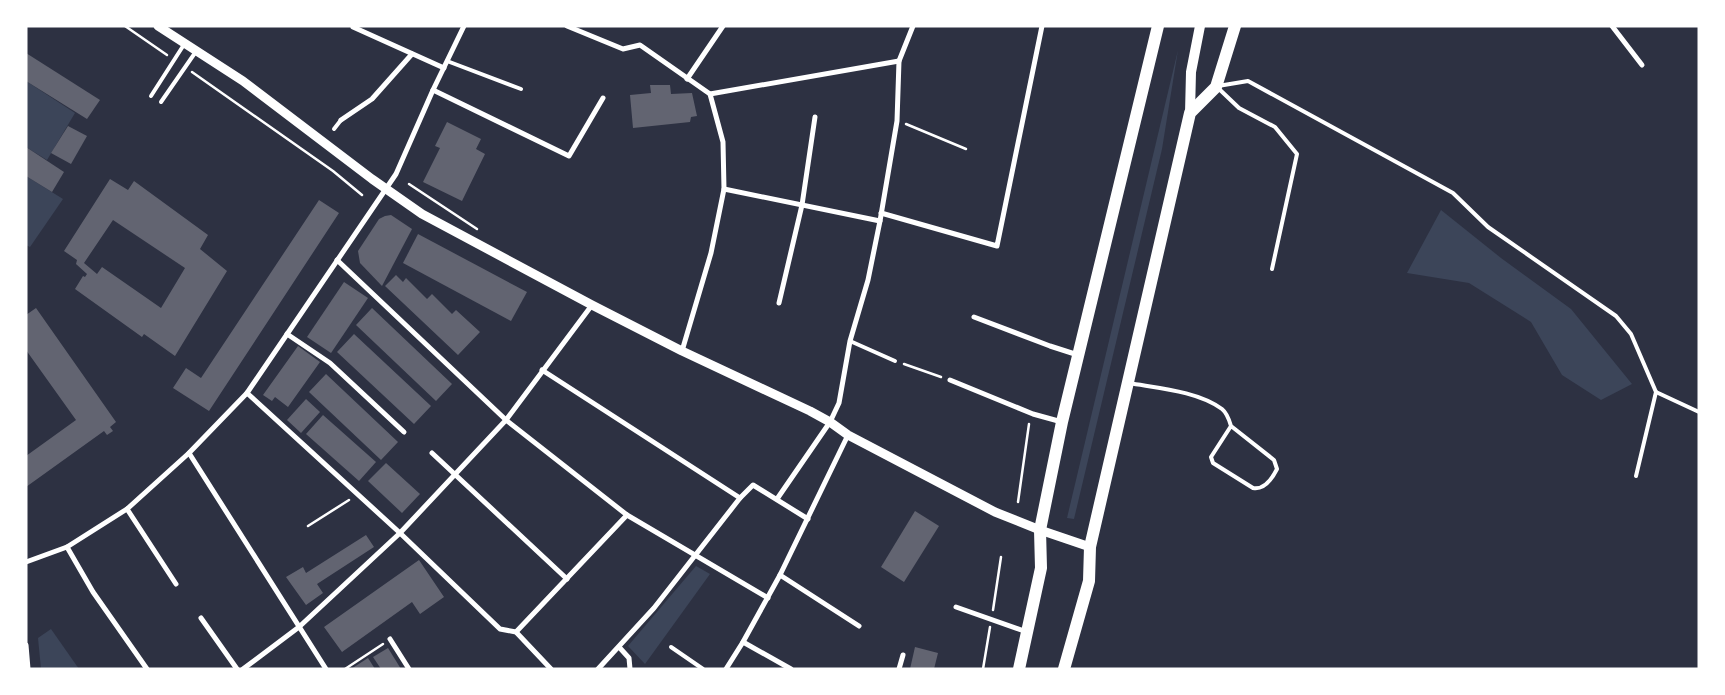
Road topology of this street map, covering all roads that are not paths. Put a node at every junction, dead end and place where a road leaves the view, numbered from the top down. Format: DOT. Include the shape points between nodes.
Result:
graph roads {
  1 [pos="158,26"];
  2 [pos="464,26"];
  3 [pos="567,26"];
  4 [pos="723,26"];
  5 [pos="913,26"];
  6 [pos="1042,26"];
  7 [pos="1158,26"];
  8 [pos="1200,26"];
  9 [pos="1235,26"];
  10 [pos="1612,26"];
  11 [pos="353,27"];
  12 [pos="576,28"];
  13 [pos="185,44"];
  14 [pos="197,50"];
  15 [pos="412,54"];
  16 [pos="447,61"];
  17 [pos="899,61"];
  18 [pos="1642,65"];
  19 [pos="444,68"];
  20 [pos="686,79"];
  21 [pos="1216,87"];
  22 [pos="521,89"];
  23 [pos="433,90"];
  24 [pos="710,94"];
  25 [pos="151,96"];
  26 [pos="603,98"];
  27 [pos="161,102"];
  28 [pos="1190,113"];
  29 [pos="815,117"];
  30 [pos="341,120"];
  31 [pos="334,129"];
  32 [pos="385,188"];
  33 [pos="724,189"];
  34 [pos="802,205"];
  35 [pos="881,213"];
  36 [pos="880,221"];
  37 [pos="337,260"];
  38 [pos="1272,269"];
  39 [pos="779,303"];
  40 [pos="592,305"];
  41 [pos="974,317"];
  42 [pos="287,334"];
  43 [pos="850,341"];
  44 [pos="682,351"];
  45 [pos="1078,355"];
  46 [pos="895,361"];
  47 [pos="542,370"];
  48 [pos="950,380"];
  49 [pos="1128,383"];
  50 [pos="1656,392"];
  51 [pos="247,393"];
  52 [pos="1699,412"];
  53 [pos="506,420"];
  54 [pos="830,422"];
  55 [pos="1062,422"];
  56 [pos="1231,426"];
  57 [pos="404,432"];
  58 [pos="848,435"];
  59 [pos="189,453"];
  60 [pos="432,453"];
  61 [pos="456,474"];
  62 [pos="1636,476"];
  63 [pos="740,498"];
  64 [pos="778,499"];
  65 [pos="128,509"];
  66 [pos="627,515"];
  67 [pos="808,519"];
  68 [pos="1040,530"];
  69 [pos="400,533"];
  70 [pos="67,547"];
  71 [pos="1090,547"];
  72 [pos="696,555"];
  73 [pos="26,562"];
  74 [pos="780,575"];
  75 [pos="567,579"];
  76 [pos="176,584"];
  77 [pos="768,598"];
  78 [pos="956,607"];
  79 [pos="201,618"];
  80 [pos="859,626"];
  81 [pos="300,627"];
  82 [pos="516,632"];
  83 [pos="1027,632"];
  84 [pos="390,639"];
  85 [pos="743,642"];
  86 [pos="26,645"];
  87 [pos="619,647"];
  88 [pos="670,648"];
  89 [pos="903,655"];
  90 [pos="28,669"];
  91 [pos="147,669"];
  92 [pos="237,669"];
  93 [pos="242,669"];
  94 [pos="326,669"];
  95 [pos="409,669"];
  96 [pos="551,669"];
  97 [pos="598,669"];
  98 [pos="630,669"];
  99 [pos="703,669"];
  100 [pos="726,669"];
  101 [pos="790,669"];
  102 [pos="899,669"];
  103 [pos="1019,669"];
  104 [pos="1064,669"];
  1 -- 13 [label="street"];
  2 -- 16 [label="street"];
  3 -- 12 [label="street"];
  4 -- 20 [label="street"];
  5 -- 17 [label="street"];
  6 -- 35 [label="street" via="997,246"];
  7 -- 45 [label="main road"];
  8 -- 28 [label="main road" via="1191,72"];
  9 -- 21 [label="main road"];
  10 -- 18 [label="street"];
  11 -- 15 [label="street"];
  12 -- 20 [label="street" via="623,49 640,45"];
  13 -- 14 [label="street"];
  13 -- 25 [label="lane"];
  14 -- 27 [label="lane"];
  14 -- 32 [label="street"];
  15 -- 19 [label="street"];
  15 -- 30 [label="street" via="372,99"];
  16 -- 19 [label="street"];
  16 -- 22 [label="lane"];
  17 -- 24 [label="street"];
  17 -- 35 [label="street" via="897,121"];
  19 -- 23 [label="street"];
  20 -- 24 [label="street"];
  21 -- 28 [label="main road"];
  21 -- 38 [label="lane" via="1239,108 1275,127 1297,154"];
  21 -- 50 [label="lane" via="1248,81 1453,193 1488,227 1616,316 1632,334"];
  23 -- 26 [label="street" via="569,156"];
  23 -- 32 [label="street" via="396,174"];
  24 -- 33 [label="street" via="723,142"];
  28 -- 49 [label="main road"];
  29 -- 34 [label="street"];
  30 -- 31 [label="lane"];
  32 -- 37 [label="street"];
  32 -- 40 [label="street" via="422,214"];
  33 -- 34 [label="street"];
  33 -- 44 [label="street" via="711,253"];
  34 -- 36 [label="street"];
  34 -- 39 [label="street"];
  35 -- 36 [label="street"];
  36 -- 43 [label="street" via="868,280"];
  37 -- 42 [label="street"];
  37 -- 53 [label="street"];
  40 -- 44 [label="street"];
  40 -- 47 [label="street"];
  41 -- 45 [label="street"];
  42 -- 51 [label="street"];
  42 -- 57 [label="street" via="330,364"];
  43 -- 46 [label="lane"];
  43 -- 54 [label="street" via="839,403"];
  44 -- 54 [label="street"];
  45 -- 55 [label="main road"];
  47 -- 53 [label="street"];
  47 -- 63 [label="street"];
  48 -- 55 [label="street" via="1033,414"];
  49 -- 56 [label="lane" via="1188,394 1223,410"];
  49 -- 71 [label="main road"];
  50 -- 52 [label="lane"];
  50 -- 62 [label="lane"];
  51 -- 59 [label="street"];
  51 -- 69 [label="street"];
  53 -- 61 [label="street"];
  53 -- 66 [label="street"];
  54 -- 58 [label="street"];
  54 -- 64 [label="street"];
  55 -- 68 [label="main road"];
  56 -- 56 [label="lane" via="1211,457 1213,463 1253,488 1263,487 1277,469 1274,460"];
  58 -- 67 [label="street"];
  58 -- 68 [label="street" via="995,512"];
  59 -- 65 [label="street"];
  59 -- 81 [label="street"];
  60 -- 61 [label="street"];
  61 -- 69 [label="street"];
  61 -- 75 [label="street"];
  63 -- 64 [label="street" via="754,485"];
  63 -- 72 [label="street"];
  64 -- 67 [label="street"];
  65 -- 70 [label="street"];
  65 -- 76 [label="street"];
  66 -- 72 [label="street"];
  66 -- 75 [label="street"];
  67 -- 74 [label="street"];
  68 -- 71 [label="street"];
  68 -- 83 [label="main road" via="1041,568"];
  69 -- 81 [label="street"];
  69 -- 82 [label="street" via="500,629"];
  70 -- 73 [label="street"];
  70 -- 91 [label="street" via="93,592"];
  71 -- 104 [label="main road" via="1089,581"];
  72 -- 77 [label="street"];
  72 -- 87 [label="street"];
  74 -- 77 [label="street"];
  74 -- 80 [label="street"];
  75 -- 82 [label="street"];
  77 -- 85 [label="street"];
  78 -- 83 [label="street"];
  79 -- 92 [label="street"];
  81 -- 93 [label="street"];
  81 -- 94 [label="street"];
  82 -- 96 [label="street"];
  83 -- 103 [label="main road"];
  84 -- 95 [label="street"];
  85 -- 100 [label="street"];
  85 -- 101 [label="street"];
  86 -- 90 [label="street"];
  87 -- 97 [label="street"];
  87 -- 98 [label="street" via="630,658"];
  88 -- 99 [label="lane"];
  89 -- 102 [label="street"];
}
